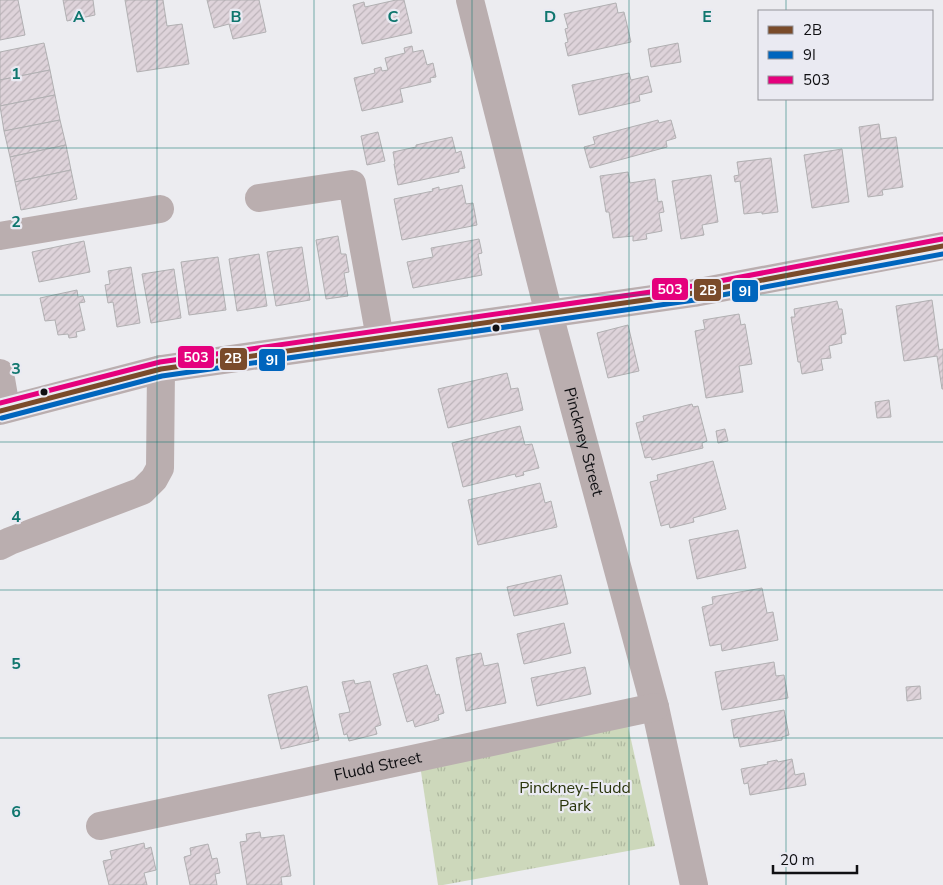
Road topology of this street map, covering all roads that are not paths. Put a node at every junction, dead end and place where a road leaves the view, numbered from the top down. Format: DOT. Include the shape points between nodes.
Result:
graph roads {
  1 [pos="470,0"];
  2 [pos="259,198"];
  3 [pos="160,209"];
  4 [pos="0,236"];
  5 [pos="943,246"];
  6 [pos="549,314"];
  7 [pos="380,338"];
  8 [pos="161,369"];
  9 [pos="0,374"];
  10 [pos="3,409"];
  11 [pos="0,546"];
  12 [pos="655,708"];
  13 [pos="100,826"];
  14 [pos="694,885"];
  1 -- 6 [label="street, Pinckney Street"];
  2 -- 7 [label="street" via="352,184"];
  3 -- 4 [label="street"];
  5 -- 6 [label="street" via="694,293"];
  6 -- 7 [label="street"];
  6 -- 12 [label="street, Pinckney Street"];
  7 -- 8 [label="street"];
  8 -- 10 [label="street"];
  8 -- 11 [label="street" via="160,468 154,479 142,490"];
  9 -- 10 [label="street"];
  12 -- 13 [label="street, Fludd Street"];
  12 -- 14 [label="street, Pinckney Street"];
}
